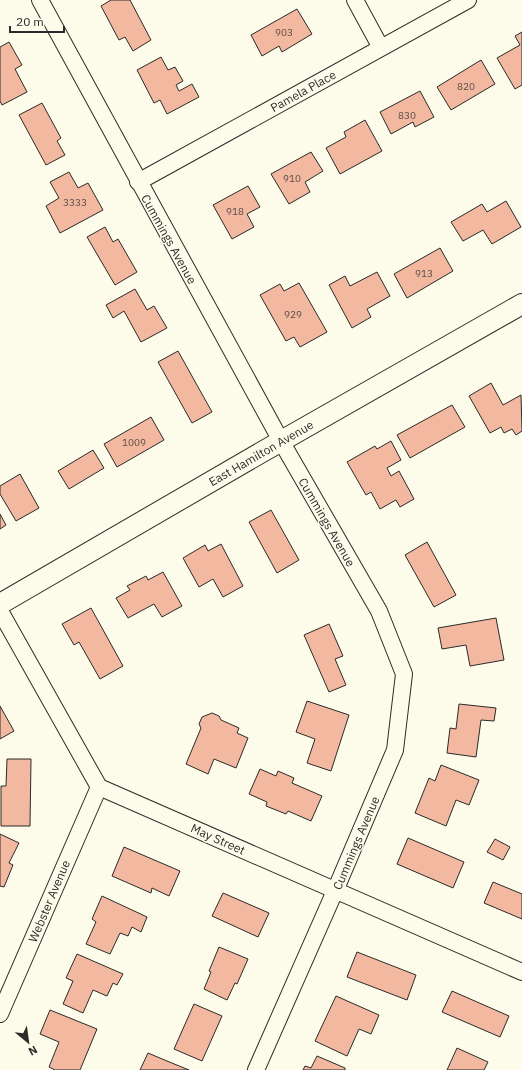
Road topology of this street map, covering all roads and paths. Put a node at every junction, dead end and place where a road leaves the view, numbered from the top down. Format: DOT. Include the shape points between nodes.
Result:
graph roads {
  1 [pos="40,0"];
  2 [pos="355,0"];
  3 [pos="468,0"];
  4 [pos="381,48"];
  5 [pos="138,182"];
  6 [pos="522,304"];
  7 [pos="281,441"];
  8 [pos="0,604"];
  9 [pos="0,611"];
  10 [pos="99,787"];
  11 [pos="335,891"];
  12 [pos="522,972"];
  13 [pos="0,1014"];
  14 [pos="256,1070"];
  1 -- 5 [label="street, Cummings Avenue"];
  2 -- 4 [label="street"];
  3 -- 4 [label="street, Pamela Place"];
  4 -- 5 [label="street, Pamela Place"];
  5 -- 7 [label="street, Cummings Avenue"];
  6 -- 7 [label="street, East Hamilton Avenue"];
  7 -- 8 [label="street, East Hamilton Avenue"];
  7 -- 11 [label="street, Cummings Avenue" via="379,611 404,674 395,750"];
  9 -- 10 [label="street"];
  10 -- 11 [label="street, May Street"];
  10 -- 13 [label="street, Webster Avenue"];
  11 -- 12 [label="street, May Street"];
  11 -- 14 [label="street, Cummings Avenue"];
}
